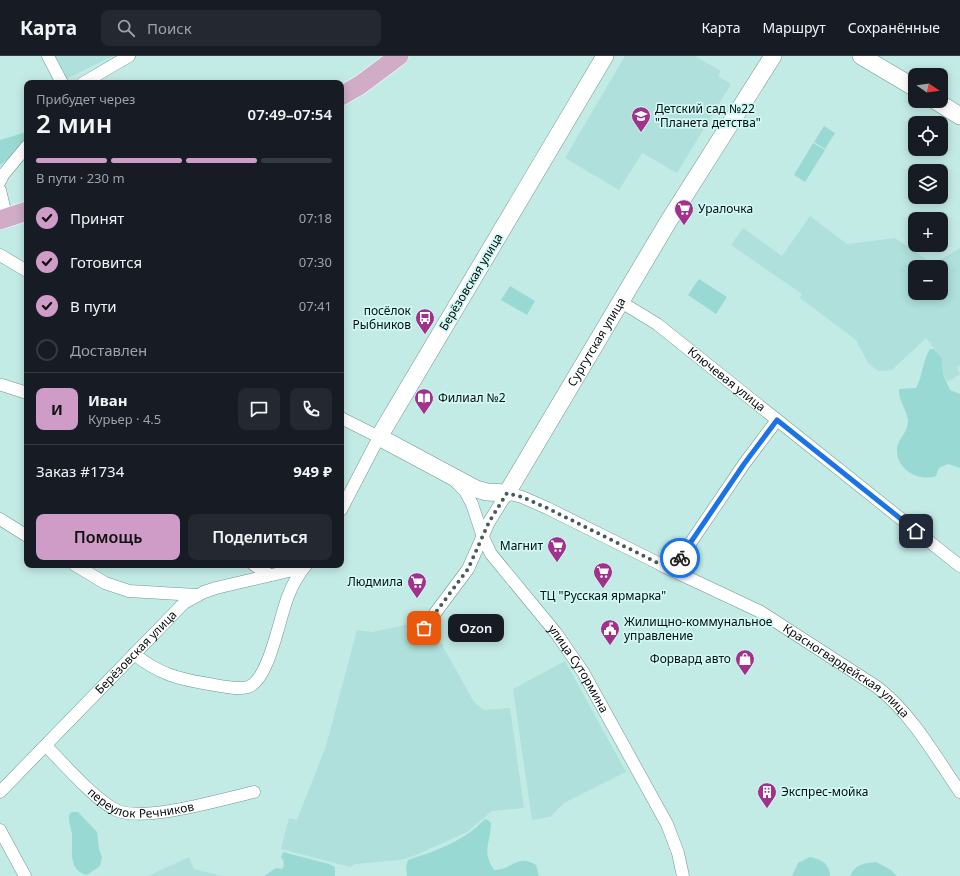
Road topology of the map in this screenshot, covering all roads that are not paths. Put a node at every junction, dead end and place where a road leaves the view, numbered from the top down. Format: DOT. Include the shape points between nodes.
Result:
graph roads {
  1 [pos="48,56"];
  2 [pos="129,56"];
  3 [pos="382,56"];
  4 [pos="399,56"];
  5 [pos="605,56"];
  6 [pos="773,56"];
  7 [pos="862,56"];
  8 [pos="60,80"];
  9 [pos="89,80"];
  10 [pos="344,82"];
  11 [pos="908,84"];
  12 [pos="344,94"];
  13 [pos="947,108"];
  14 [pos="960,116"];
  15 [pos="24,150"];
  16 [pos="0,180"];
  17 [pos="24,201"];
  18 [pos="1,207"];
  19 [pos="24,211"];
  20 [pos="0,255"];
  21 [pos="24,269"];
  22 [pos="621,302"];
  23 [pos="2,385"];
  24 [pos="24,392"];
  25 [pos="344,420"];
  26 [pos="777,420"];
  27 [pos="379,437"];
  28 [pos="450,476"];
  29 [pos="507,493"];
  30 [pos="344,504"];
  31 [pos="0,519"];
  32 [pos="24,534"];
  33 [pos="483,537"];
  34 [pos="658,563"];
  35 [pos="960,566"];
  36 [pos="80,568"];
  37 [pos="259,568"];
  38 [pos="296,568"];
  39 [pos="304,568"];
  40 [pos="270,575"];
  41 [pos="196,596"];
  42 [pos="424,628"];
  43 [pos="134,654"];
  44 [pos="46,746"];
  45 [pos="0,792"];
  46 [pos="254,792"];
  47 [pos="960,792"];
  48 [pos="0,830"];
  49 [pos="25,876"];
  50 [pos="683,876"];
  1 -- 8 [label="street"];
  2 -- 9 [label="street"];
  3 -- 10 [label="main road"];
  4 -- 12 [label="main road"];
  5 -- 27 [label="street, Берёзовская улица"];
  6 -- 22 [label="street, Сургутская улица" via="668,222"];
  7 -- 11 [label="street"];
  13 -- 14 [label="street"];
  15 -- 16 [label="street"];
  17 -- 18 [label="main road"];
  18 -- 19 [label="main road"];
  20 -- 21 [label="street"];
  22 -- 26 [label="street, Ключевая улица" via="657,324"];
  22 -- 29 [label="street, Сургутская улица"];
  23 -- 24 [label="street"];
  25 -- 27 [label="street, Красногвардейская улица"];
  26 -- 34 [label="street, Красногвардейская улица" via="683,554 672,564"];
  26 -- 35 [label="street, Ключевая улица"];
  27 -- 28 [label="street, Красногвардейская улица"];
  27 -- 30 [label="street, Берёзовская улица"];
  28 -- 29 [label="street, Красногвардейская улица" via="482,491"];
  28 -- 33 [label="street, улица Сутормина" via="470,499"];
  29 -- 33 [label="street, Сургутская улица" via="494,512"];
  29 -- 34 [label="street, Красногвардейская улица" via="547,508"];
  31 -- 32 [label="street"];
  33 -- 42 [label="street, Сургутская улица" via="468,569"];
  33 -- 50 [label="street, улица Сутормина" via="491,554 556,633 583,672 667,824"];
  34 -- 47 [label="street, Красногвардейская улица" via="761,612 878,687 915,727"];
  36 -- 41 [label="street" via="105,583 129,592"];
  37 -- 40 [label="street"];
  38 -- 40 [label="street, Берёзовская улица"];
  39 -- 43 [label="street" via="289,594 269,658 259,678 252,685 242,688 179,679 160,672"];
  40 -- 41 [label="street, Берёзовская улица" via="216,588"];
  41 -- 43 [label="street, Берёзовская улица" via="174,612"];
  43 -- 44 [label="street, Берёзовская улица"];
  44 -- 45 [label="street, Берёзовская улица"];
  44 -- 46 [label="street, переулок Речников" via="102,801 117,811 128,814 166,811"];
  48 -- 49 [label="street"];
}
